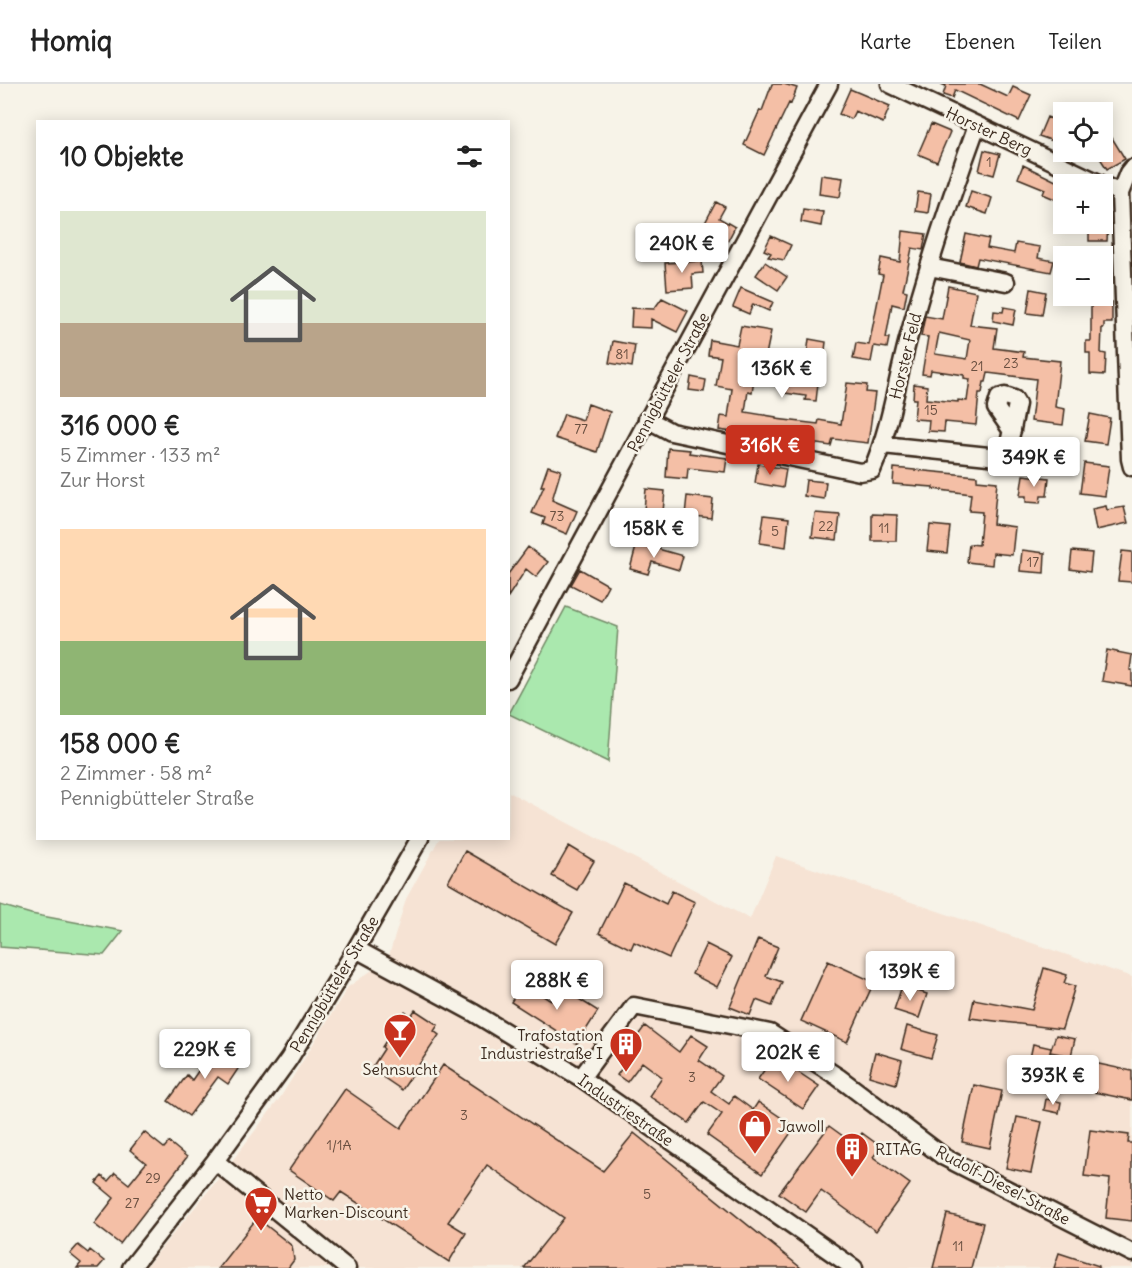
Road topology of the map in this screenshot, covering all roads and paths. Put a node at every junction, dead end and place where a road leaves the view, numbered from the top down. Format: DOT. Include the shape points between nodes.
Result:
graph roads {
  1 [pos="829,84"];
  2 [pos="890,84"];
  3 [pos="977,125"];
  4 [pos="1132,168"];
  5 [pos="1120,193"];
  6 [pos="929,267"];
  7 [pos="1006,282"];
  8 [pos="647,419"];
  9 [pos="1012,431"];
  10 [pos="883,445"];
  11 [pos="1132,467"];
  12 [pos="510,675"];
  13 [pos="419,840"];
  14 [pos="356,949"];
  15 [pos="581,1078"];
  16 [pos="215,1161"];
  17 [pos="1132,1253"];
  18 [pos="130,1268"];
  19 [pos="347,1268"];
  20 [pos="854,1268"];
  1 -- 8 [label="street, Pennigbütteler Straße"];
  2 -- 3 [label="street, Horster Berg"];
  3 -- 5 [label="street, Horster Berg"];
  3 -- 6 [label="street, Horster Feld"];
  4 -- 5 [label="street"];
  5 -- 11 [label="street"];
  6 -- 7 [label="street"];
  6 -- 10 [label="street, Horster Feld"];
  8 -- 10 [label="street, Horster Feld" via="671,432 860,472 872,470"];
  8 -- 12 [label="street, Pennigbütteler Straße"];
  9 -- 10 [label="street" via="1008,449 998,457"];
  13 -- 14 [label="street, Pennigbütteler Straße"];
  14 -- 15 [label="street, Industriestraße" via="474,1013"];
  14 -- 16 [label="street, Pennigbütteler Straße" via="289,1059"];
  15 -- 17 [label="street, Rudolf-Diesel-Straße" via="634,1006 770,1033 838,1077 944,1157"];
  15 -- 20 [label="street, Industriestraße"];
  16 -- 18 [label="street, Pennigbütteler Straße"];
  16 -- 19 [label="street"];
}
